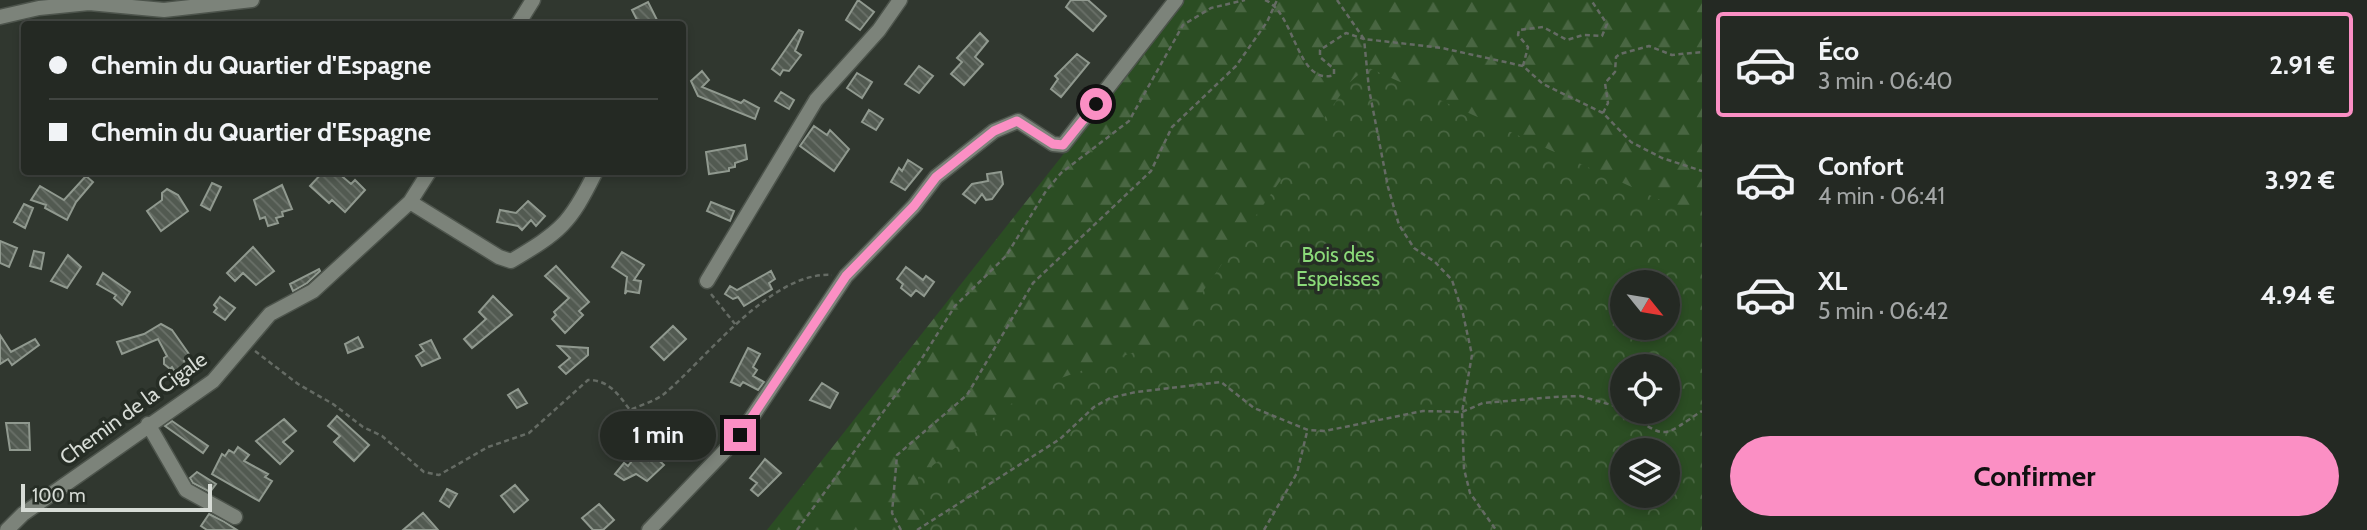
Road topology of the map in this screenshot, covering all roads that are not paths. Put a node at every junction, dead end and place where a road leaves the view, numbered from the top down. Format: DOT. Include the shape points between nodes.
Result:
graph roads {
  1 [pos="533,0"];
  2 [pos="900,0"];
  3 [pos="1176,0"];
  4 [pos="243,1"];
  5 [pos="115,3"];
  6 [pos="0,17"];
  7 [pos="521,21"];
  8 [pos="427,175"];
  9 [pos="594,175"];
  10 [pos="410,202"];
  11 [pos="708,282"];
  12 [pos="148,424"];
  13 [pos="235,517"];
  14 [pos="7,530"];
  15 [pos="649,530"];
  1 -- 7 [label="street"];
  2 -- 11 [label="street" via="816,100"];
  3 -- 15 [label="street" via="1063,145 1053,144 1017,121 994,131 936,177 846,276 740,435"];
  4 -- 5 [label="street" via="164,10"];
  5 -- 6 [label="street" via="69,5"];
  8 -- 10 [label="street, Chemin de la Cigale"];
  9 -- 10 [label="street" via="566,225 511,261"];
  10 -- 12 [label="street, Chemin de la Cigale" via="313,291 270,314 212,381"];
  12 -- 13 [label="street" via="186,490"];
  12 -- 14 [label="street, Chemin de la Cigale"];
}
